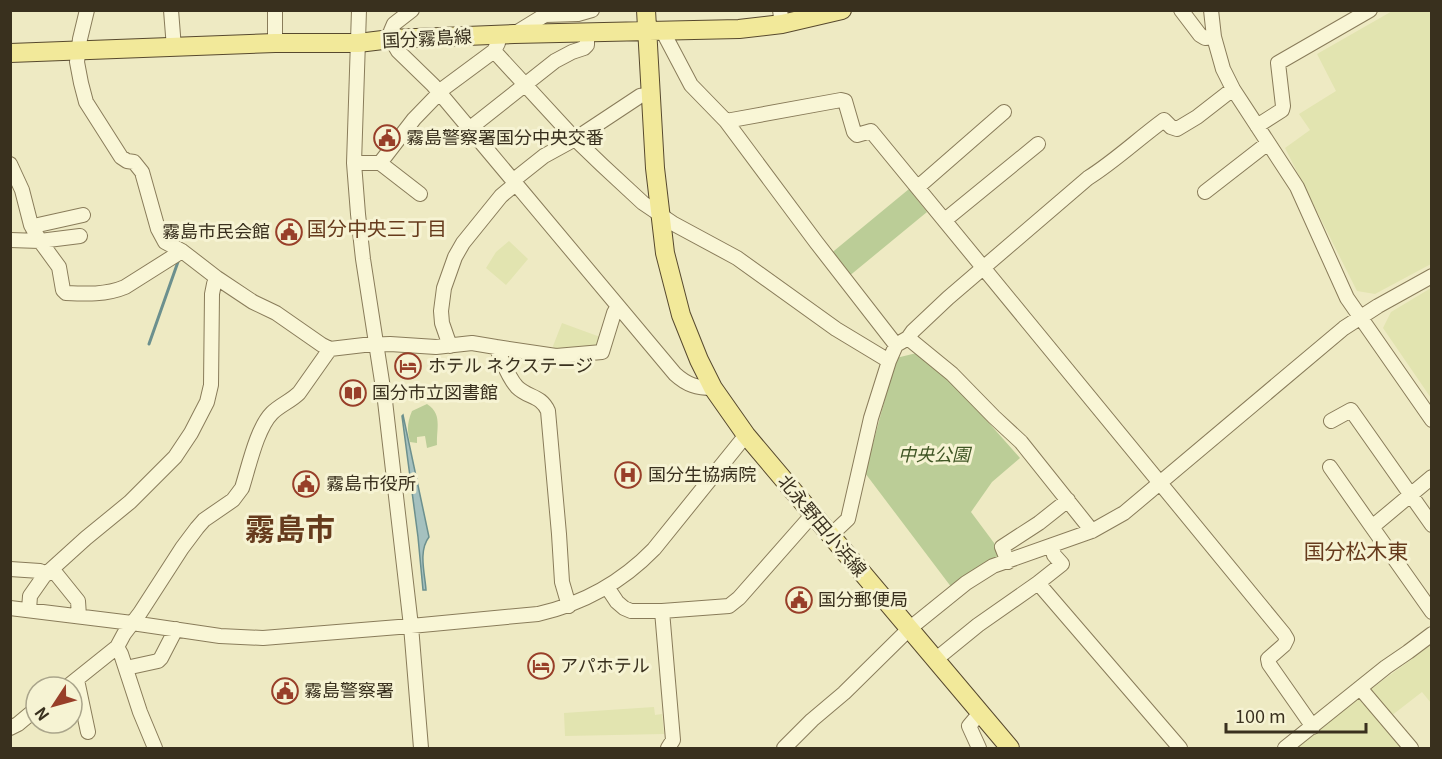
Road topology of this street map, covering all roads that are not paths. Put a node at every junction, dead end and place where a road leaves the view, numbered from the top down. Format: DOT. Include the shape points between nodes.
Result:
graph roads {
  1 [pos="87,10"];
  2 [pos="171,10"];
  3 [pos="275,10"];
  4 [pos="359,10"];
  5 [pos="412,10"];
  6 [pos="592,10"];
  7 [pos="646,10"];
  8 [pos="842,10"];
  9 [pos="1181,10"];
  10 [pos="1211,10"];
  11 [pos="1370,10"];
  12 [pos="781,17"];
  13 [pos="655,31"];
  14 [pos="587,33"];
  15 [pos="1214,37"];
  16 [pos="391,39"];
  17 [pos="502,40"];
  18 [pos="358,43"];
  19 [pos="275,44"];
  20 [pos="174,48"];
  21 [pos="78,50"];
  22 [pos="10,53"];
  23 [pos="525,84"];
  24 [pos="1233,89"];
  25 [pos="439,93"];
  26 [pos="652,93"];
  27 [pos="1004,112"];
  28 [pos="726,121"];
  29 [pos="1257,126"];
  30 [pos="469,129"];
  31 [pos="575,139"];
  32 [pos="1268,143"];
  33 [pos="1038,144"];
  34 [pos="354,163"];
  35 [pos="380,163"];
  36 [pos="10,164"];
  37 [pos="514,182"];
  38 [pos="918,187"];
  39 [pos="1205,192"];
  40 [pos="420,194"];
  41 [pos="83,215"];
  42 [pos="660,215"];
  43 [pos="945,220"];
  44 [pos="36,235"];
  45 [pos="80,236"];
  46 [pos="10,240"];
  47 [pos="182,251"];
  48 [pos="984,267"];
  49 [pos="1431,276"];
  50 [pos="217,278"];
  51 [pos="618,306"];
  52 [pos="1361,317"];
  53 [pos="908,338"];
  54 [pos="377,344"];
  55 [pos="896,345"];
  56 [pos="450,346"];
  57 [pos="496,347"];
  58 [pos="330,349"];
  59 [pos="889,361"];
  60 [pos="713,388"];
  61 [pos="1431,420"];
  62 [pos="1331,421"];
  63 [pos="746,435"];
  64 [pos="1330,467"];
  65 [pos="1431,477"];
  66 [pos="1160,482"];
  67 [pos="1410,495"];
  68 [pos="1068,500"];
  69 [pos="813,514"];
  70 [pos="1431,525"];
  71 [pos="1372,527"];
  72 [pos="1092,531"];
  73 [pos="831,535"];
  74 [pos="1052,547"];
  75 [pos="1008,562"];
  76 [pos="10,569"];
  77 [pos="50,572"];
  78 [pos="1038,583"];
  79 [pos="607,587"];
  80 [pos="569,606"];
  81 [pos="10,608"];
  82 [pos="28,610"];
  83 [pos="662,611"];
  84 [pos="1431,612"];
  85 [pos="79,616"];
  86 [pos="132,623"];
  87 [pos="411,626"];
  88 [pos="176,629"];
  89 [pos="909,629"];
  90 [pos="1431,634"];
  91 [pos="117,647"];
  92 [pos="935,660"];
  93 [pos="126,668"];
  94 [pos="83,675"];
  95 [pos="1360,688"];
  96 [pos="980,713"];
  97 [pos="24,719"];
  98 [pos="84,720"];
  99 [pos="1313,727"];
  100 [pos="10,728"];
  101 [pos="88,732"];
  102 [pos="154,748"];
  103 [pos="421,748"];
  104 [pos="668,748"];
  105 [pos="784,748"];
  106 [pos="979,748"];
  107 [pos="1010,748"];
  108 [pos="1180,748"];
  109 [pos="1285,748"];
  110 [pos="1411,748"];
  1 -- 21 [label="street"];
  2 -- 20 [label="street"];
  3 -- 19 [label="street"];
  4 -- 18 [label="street"];
  5 -- 16 [label="street" via="394,24"];
  6 -- 17 [label="street" via="578,15 545,15"];
  7 -- 13 [label="main road, 北永野田小浜線"];
  8 -- 12 [label="main road, 国分霧島線"];
  9 -- 15 [label="street" via="1200,35"];
  10 -- 15 [label="street"];
  11 -- 29 [label="street" via="1278,63 1282,110"];
  12 -- 13 [label="main road, 国分霧島線" via="740,28"];
  13 -- 14 [label="main road, 国分霧島線"];
  13 -- 26 [label="main road, 北永野田小浜線"];
  13 -- 28 [label="street" via="691,85"];
  14 -- 17 [label="main road, 国分霧島線"];
  14 -- 23 [label="street" via="584,48 555,62"];
  15 -- 24 [label="street"];
  16 -- 17 [label="main road, 国分霧島線"];
  16 -- 18 [label="main road, 国分霧島線"];
  16 -- 25 [label="street"];
  17 -- 23 [label="street"];
  17 -- 25 [label="street"];
  18 -- 19 [label="main road, 国分霧島線"];
  18 -- 34 [label="street"];
  19 -- 20 [label="main road, 国分霧島線"];
  20 -- 21 [label="main road, 国分霧島線"];
  21 -- 22 [label="main road, 国分霧島線"];
  21 -- 47 [label="street" via="86,102 121,157 134,162 142,172 165,242"];
  23 -- 30 [label="street"];
  23 -- 31 [label="street"];
  24 -- 29 [label="street"];
  24 -- 48 [label="street" via="1177,129 1164,120 1088,178"];
  25 -- 30 [label="street"];
  25 -- 35 [label="street"];
  26 -- 31 [label="street" via="640,96"];
  26 -- 42 [label="main road, 北永野田小浜線"];
  27 -- 38 [label="street"];
  28 -- 38 [label="street" via="845,101 854,132 857,135 871,131"];
  28 -- 55 [label="street"];
  29 -- 32 [label="street"];
  30 -- 37 [label="street"];
  31 -- 37 [label="street" via="544,156"];
  31 -- 42 [label="street"];
  32 -- 39 [label="street"];
  32 -- 52 [label="street" via="1297,187 1347,298"];
  33 -- 43 [label="street"];
  34 -- 35 [label="street"];
  34 -- 54 [label="street" via="363,259"];
  35 -- 40 [label="street"];
  36 -- 44 [label="street"];
  37 -- 51 [label="street"];
  37 -- 56 [label="street" via="455,257 441,310"];
  38 -- 43 [label="street"];
  41 -- 44 [label="street" via="38,225"];
  42 -- 59 [label="street" via="737,258 836,329"];
  42 -- 60 [label="main road, 北永野田小浜線" via="678,307"];
  43 -- 48 [label="street"];
  44 -- 45 [label="street"];
  44 -- 46 [label="street"];
  44 -- 47 [label="street" via="59,267 66,293 117,290"];
  47 -- 50 [label="street"];
  48 -- 53 [label="street"];
  48 -- 66 [label="street"];
  49 -- 52 [label="street"];
  50 -- 58 [label="street"];
  50 -- 77 [label="street" via="212,294 211,385 191,433 175,457 130,502"];
  51 -- 57 [label="street" via="602,352 556,356"];
  51 -- 60 [label="street" via="675,374 698,388"];
  52 -- 61 [label="street"];
  52 -- 66 [label="street"];
  53 -- 55 [label="street"];
  53 -- 68 [label="street" via="952,374 1021,442"];
  54 -- 56 [label="street"];
  54 -- 58 [label="street"];
  54 -- 87 [label="street"];
  55 -- 59 [label="street"];
  56 -- 57 [label="street" via="472,343"];
  57 -- 80 [label="street" via="516,386 541,400 548,411 562,582"];
  58 -- 86 [label="street" via="299,393 273,412 264,424 239,493 196,528"];
  59 -- 73 [label="street" via="871,418 848,519"];
  60 -- 63 [label="main road, 北永野田小浜線"];
  62 -- 67 [label="street" via="1351,410"];
  63 -- 69 [label="main road, 北永野田小浜線"];
  63 -- 79 [label="street" via="654,549"];
  64 -- 71 [label="street"];
  65 -- 67 [label="street"];
  66 -- 72 [label="street" via="1124,513"];
  66 -- 99 [label="street" via="1284,634 1284,645 1268,659 1269,664"];
  67 -- 70 [label="street"];
  67 -- 71 [label="street"];
  68 -- 72 [label="street"];
  68 -- 75 [label="street" via="1002,547"];
  69 -- 73 [label="main road, 北永野田小浜線"];
  69 -- 83 [label="street" via="729,606"];
  71 -- 84 [label="street"];
  72 -- 74 [label="street"];
  73 -- 89 [label="main road, 北永野田小浜線"];
  74 -- 75 [label="street"];
  74 -- 78 [label="street" via="1062,564"];
  75 -- 89 [label="street" via="993,566 966,583"];
  76 -- 77 [label="street"];
  77 -- 82 [label="street" via="30,596"];
  77 -- 85 [label="street" via="78,601"];
  78 -- 92 [label="street"];
  78 -- 108 [label="street"];
  79 -- 80 [label="street"];
  79 -- 83 [label="street" via="624,608"];
  80 -- 87 [label="street" via="538,614"];
  81 -- 82 [label="street"];
  82 -- 85 [label="street"];
  83 -- 104 [label="street" via="673,740"];
  85 -- 86 [label="street"];
  86 -- 88 [label="street"];
  86 -- 91 [label="street"];
  87 -- 88 [label="street" via="263,638"];
  87 -- 103 [label="street"];
  88 -- 93 [label="street" via="158,661"];
  89 -- 92 [label="main road, 北永野田小浜線"];
  89 -- 105 [label="street"];
  90 -- 95 [label="street"];
  91 -- 93 [label="street"];
  91 -- 94 [label="street"];
  92 -- 96 [label="main road, 北永野田小浜線"];
  93 -- 102 [label="street"];
  95 -- 99 [label="street"];
  95 -- 110 [label="street"];
  96 -- 106 [label="street" via="969,726"];
  96 -- 107 [label="main road, 北永野田小浜線"];
  97 -- 100 [label="street"];
  98 -- 101 [label="street"];
  99 -- 109 [label="street"];
}
